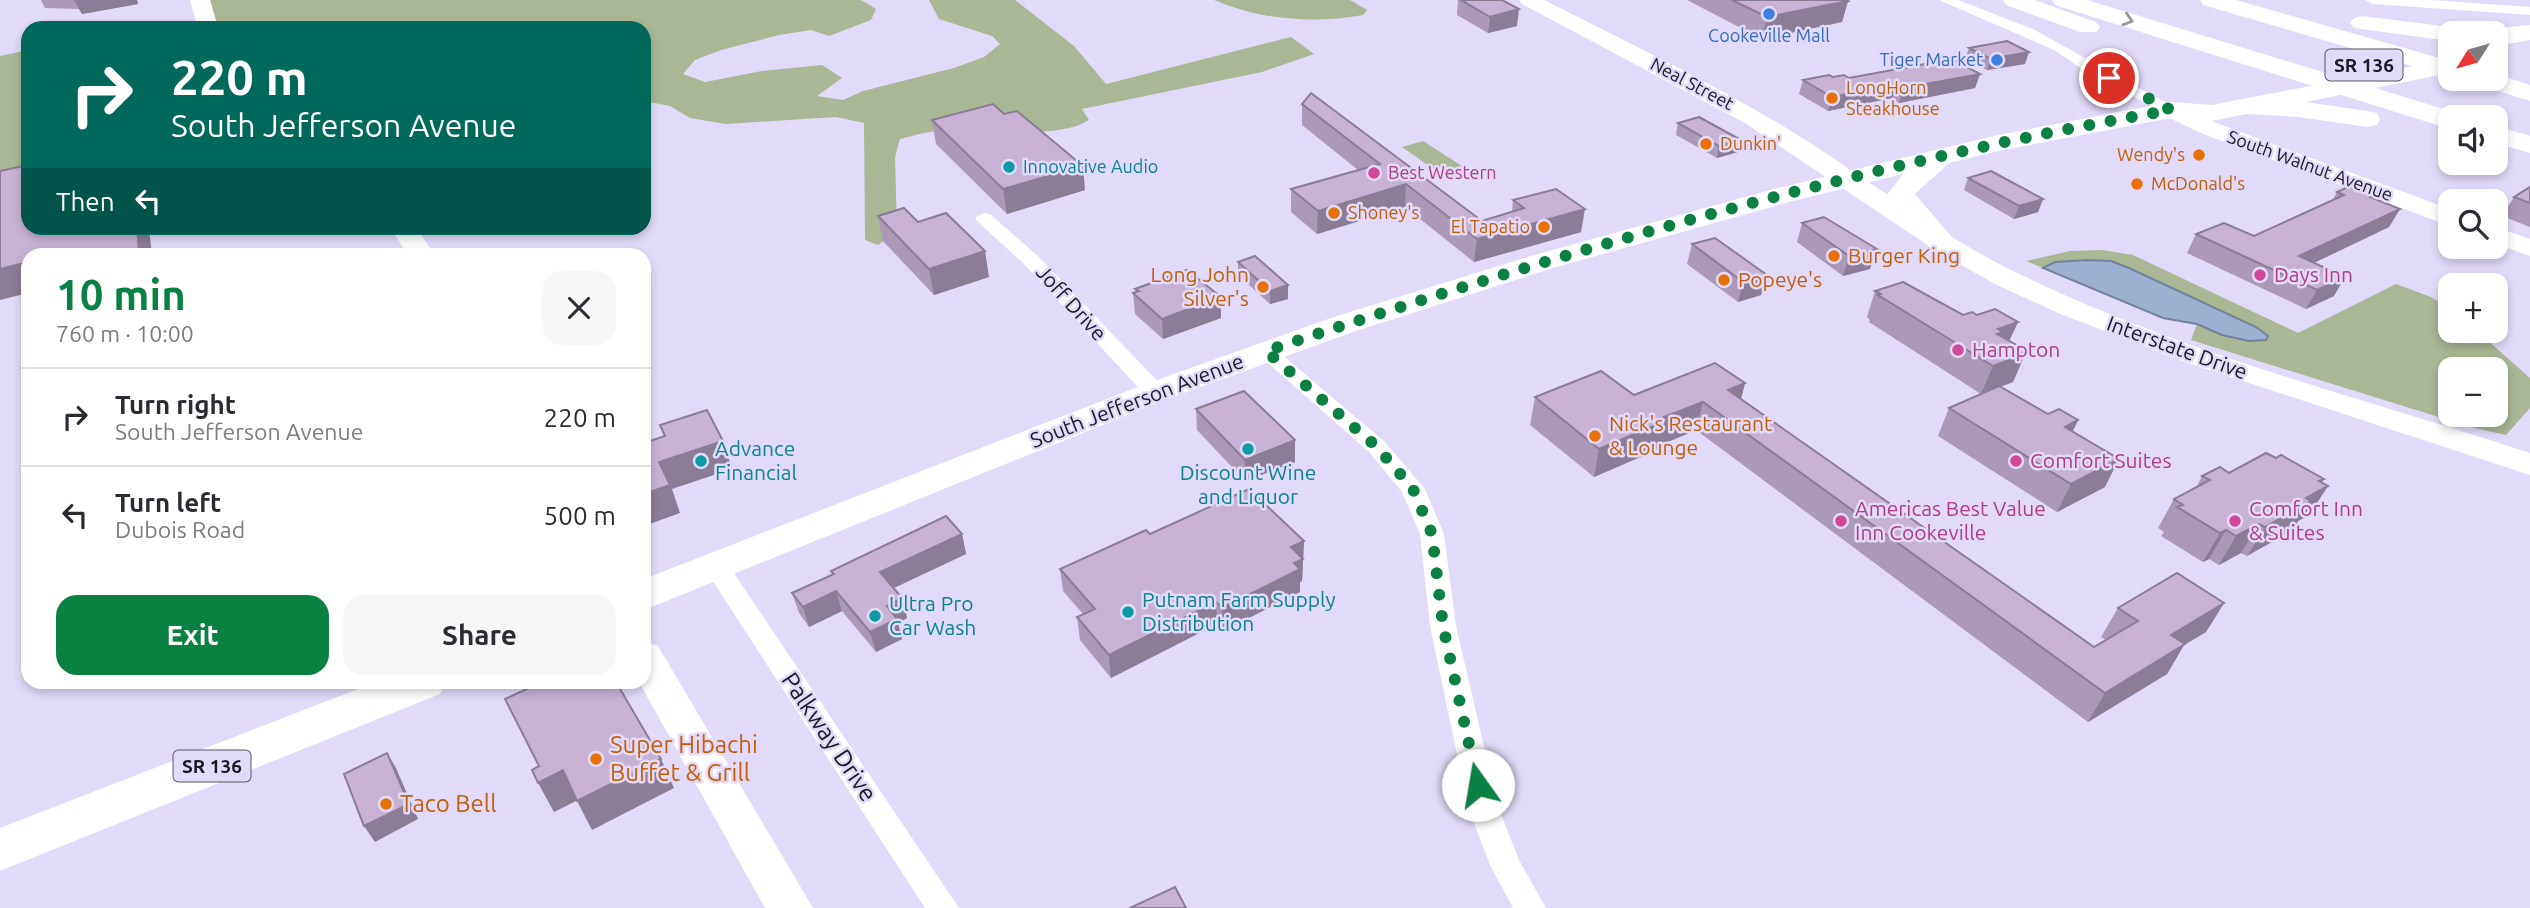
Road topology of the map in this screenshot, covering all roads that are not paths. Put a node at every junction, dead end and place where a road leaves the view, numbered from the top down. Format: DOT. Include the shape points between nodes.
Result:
graph roads {
  1 [pos="200,0"];
  2 [pos="1529,0"];
  3 [pos="1945,0"];
  4 [pos="2014,0"];
  5 [pos="2063,0"];
  6 [pos="2211,0"];
  7 [pos="2254,0"];
  8 [pos="2372,0"];
  9 [pos="2530,11"];
  10 [pos="206,21"];
  11 [pos="2530,33"];
  12 [pos="2508,34"];
  13 [pos="2508,37"];
  14 [pos="2438,47"];
  15 [pos="2438,50"];
  16 [pos="2530,50"];
  17 [pos="2438,55"];
  18 [pos="2508,55"];
  19 [pos="2188,63"];
  20 [pos="2508,63"];
  21 [pos="2530,71"];
  22 [pos="2289,88"];
  23 [pos="2247,92"];
  24 [pos="2171,110"];
  25 [pos="2438,116"];
  26 [pos="2367,119"];
  27 [pos="2508,138"];
  28 [pos="2438,139"];
  29 [pos="2530,145"];
  30 [pos="1941,157"];
  31 [pos="2508,159"];
  32 [pos="2530,166"];
  33 [pos="1848,180"];
  34 [pos="2438,214"];
  35 [pos="984,218"];
  36 [pos="2508,240"];
  37 [pos="1941,242"];
  38 [pos="2530,248"];
  39 [pos="1266,351"];
  40 [pos="1155,392"];
  41 [pos="2530,464"];
  42 [pos="716,566"];
  43 [pos="651,592"];
  44 [pos="651,668"];
  45 [pos="406,689"];
  46 [pos="0,850"];
  47 [pos="790,908"];
  48 [pos="943,908"];
  49 [pos="1530,908"];
  1 -- 10 [label="main road"];
  2 -- 33 [label="main road, Neal Street" via="1722,100"];
  3 -- 24 [label="street" via="2059,47"];
  4 -- 19 [label="highway"];
  5 -- 25 [label="highway, one-way"];
  6 -- 15 [label="highway" via="2348,39"];
  7 -- 14 [label="highway" via="2398,29"];
  8 -- 9 [label="street"];
  11 -- 12 [label="highway"];
  11 -- 13 [label="main road"];
  16 -- 18 [label="main road"];
  17 -- 22 [label="main road, SR 136"];
  20 -- 21 [label="highway"];
  22 -- 23 [label="highway"];
  22 -- 26 [label="highway" via="2320,106"];
  23 -- 24 [label="main road, South Jefferson Avenue" via="2212,113"];
  23 -- 26 [label="highway" via="2299,109"];
  24 -- 30 [label="main road, South Jefferson Avenue"];
  24 -- 34 [label="main road, South Walnut Avenue"];
  26 -- 28 [label="highway"];
  27 -- 29 [label="highway"];
  30 -- 33 [label="main road, South Jefferson Avenue"];
  30 -- 37 [label="main road" via="1908,183 1900,196"];
  31 -- 32 [label="highway"];
  33 -- 37 [label="main road, Interstate Drive"];
  33 -- 39 [label="main road, South Jefferson Avenue" via="1542,262"];
  35 -- 40 [label="street, Joff Drive" via="1030,259"];
  36 -- 38 [label="main road"];
  37 -- 41 [label="main road, Interstate Drive" via="2003,278 2140,336"];
  39 -- 40 [label="main road, South Jefferson Avenue"];
  39 -- 49 [label="street" via="1377,447 1413,489 1432,534 1443,626 1483,807 1506,866"];
  40 -- 42 [label="main road, South Jefferson Avenue"];
  42 -- 43 [label="main road, South Jefferson Avenue"];
  42 -- 48 [label="street, Palkway Drive"];
  44 -- 47 [label="main road"];
  45 -- 46 [label="main road, SR 136"];
}
